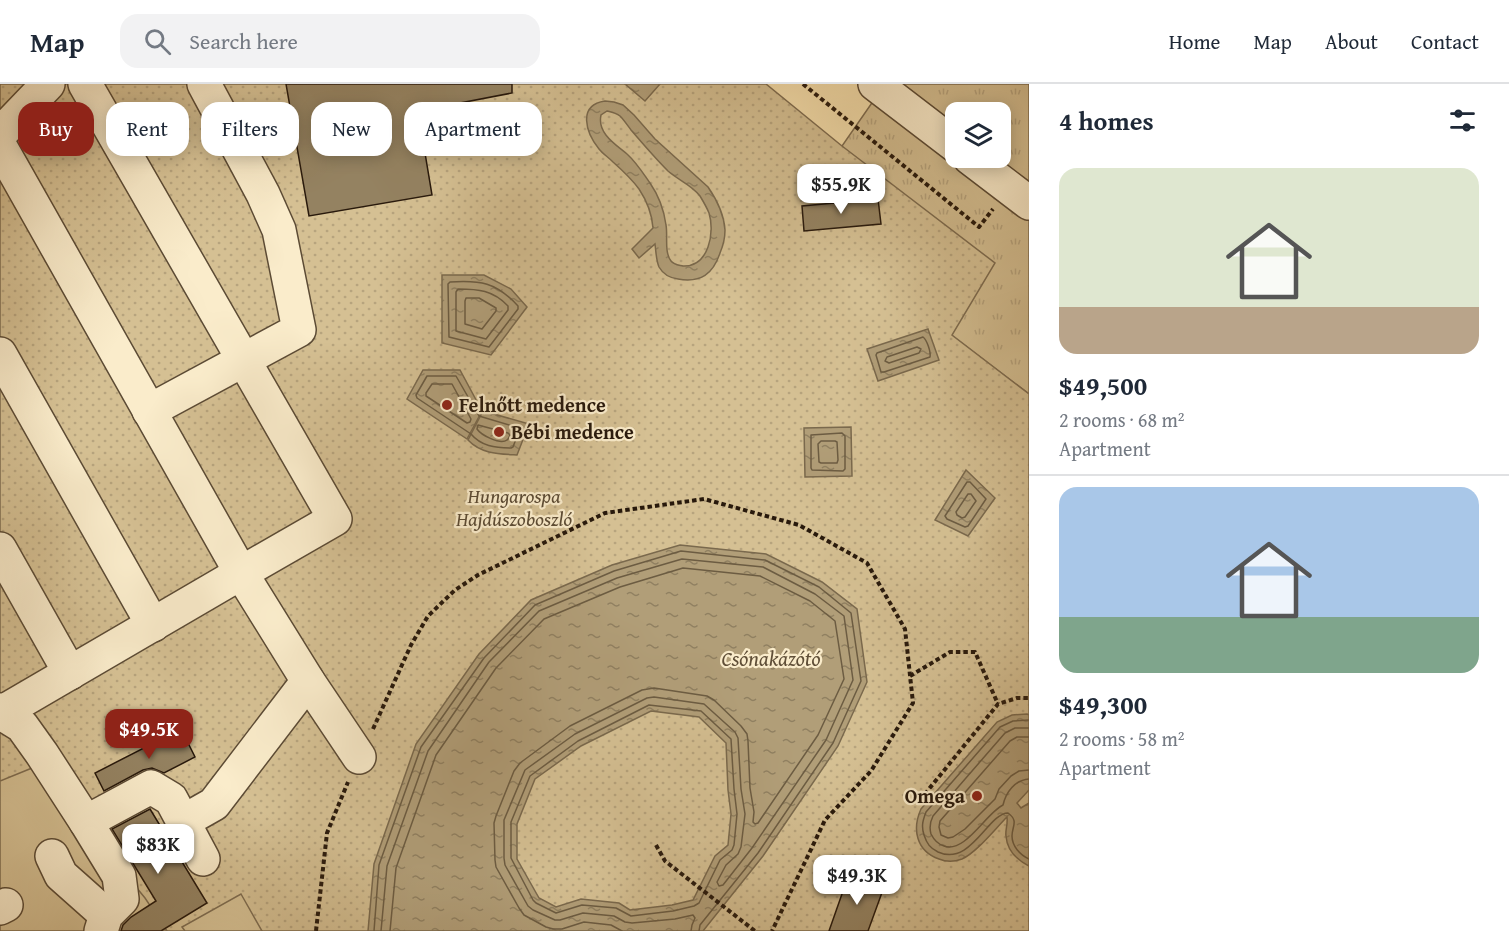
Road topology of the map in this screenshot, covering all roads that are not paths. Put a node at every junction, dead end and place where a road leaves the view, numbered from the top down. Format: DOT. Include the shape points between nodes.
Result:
graph roads {
  1 [pos="48,84"];
  2 [pos="85,84"];
  3 [pos="204,84"];
  4 [pos="875,84"];
  5 [pos="0,134"];
  6 [pos="945,138"];
  7 [pos="0,146"];
  8 [pos="983,168"];
  9 [pos="1019,196"];
  10 [pos="0,354"];
  11 [pos="244,360"];
  12 [pos="149,411"];
  13 [pos="0,549"];
  14 [pos="241,573"];
  15 [pos="153,625"];
  16 [pos="70,673"];
  17 [pos="308,681"];
  18 [pos="0,712"];
  19 [pos="359,757"];
  20 [pos="184,821"];
  21 [pos="86,822"];
  22 [pos="52,856"];
  23 [pos="203,859"];
  24 [pos="103,923"];
  1 -- 5 [label="street"];
  2 -- 11 [label="street"];
  3 -- 11 [label="street" via="279,230 299,330"];
  4 -- 6 [label="street"];
  7 -- 12 [label="street"];
  8 -- 9 [label="street"];
  10 -- 15 [label="street"];
  11 -- 12 [label="street"];
  11 -- 14 [label="street" via="335,519"];
  12 -- 14 [label="street"];
  13 -- 16 [label="street"];
  14 -- 15 [label="street"];
  14 -- 17 [label="street"];
  15 -- 16 [label="street"];
  16 -- 18 [label="street"];
  17 -- 19 [label="street"];
  17 -- 20 [label="street" via="214,804"];
  18 -- 21 [label="street" via="22,726"];
  20 -- 21 [label="street" via="171,799 151,787"];
  20 -- 23 [label="street"];
  21 -- 24 [label="street" via="118,876 122,899"];
  22 -- 24 [label="street" via="62,875"];
}
